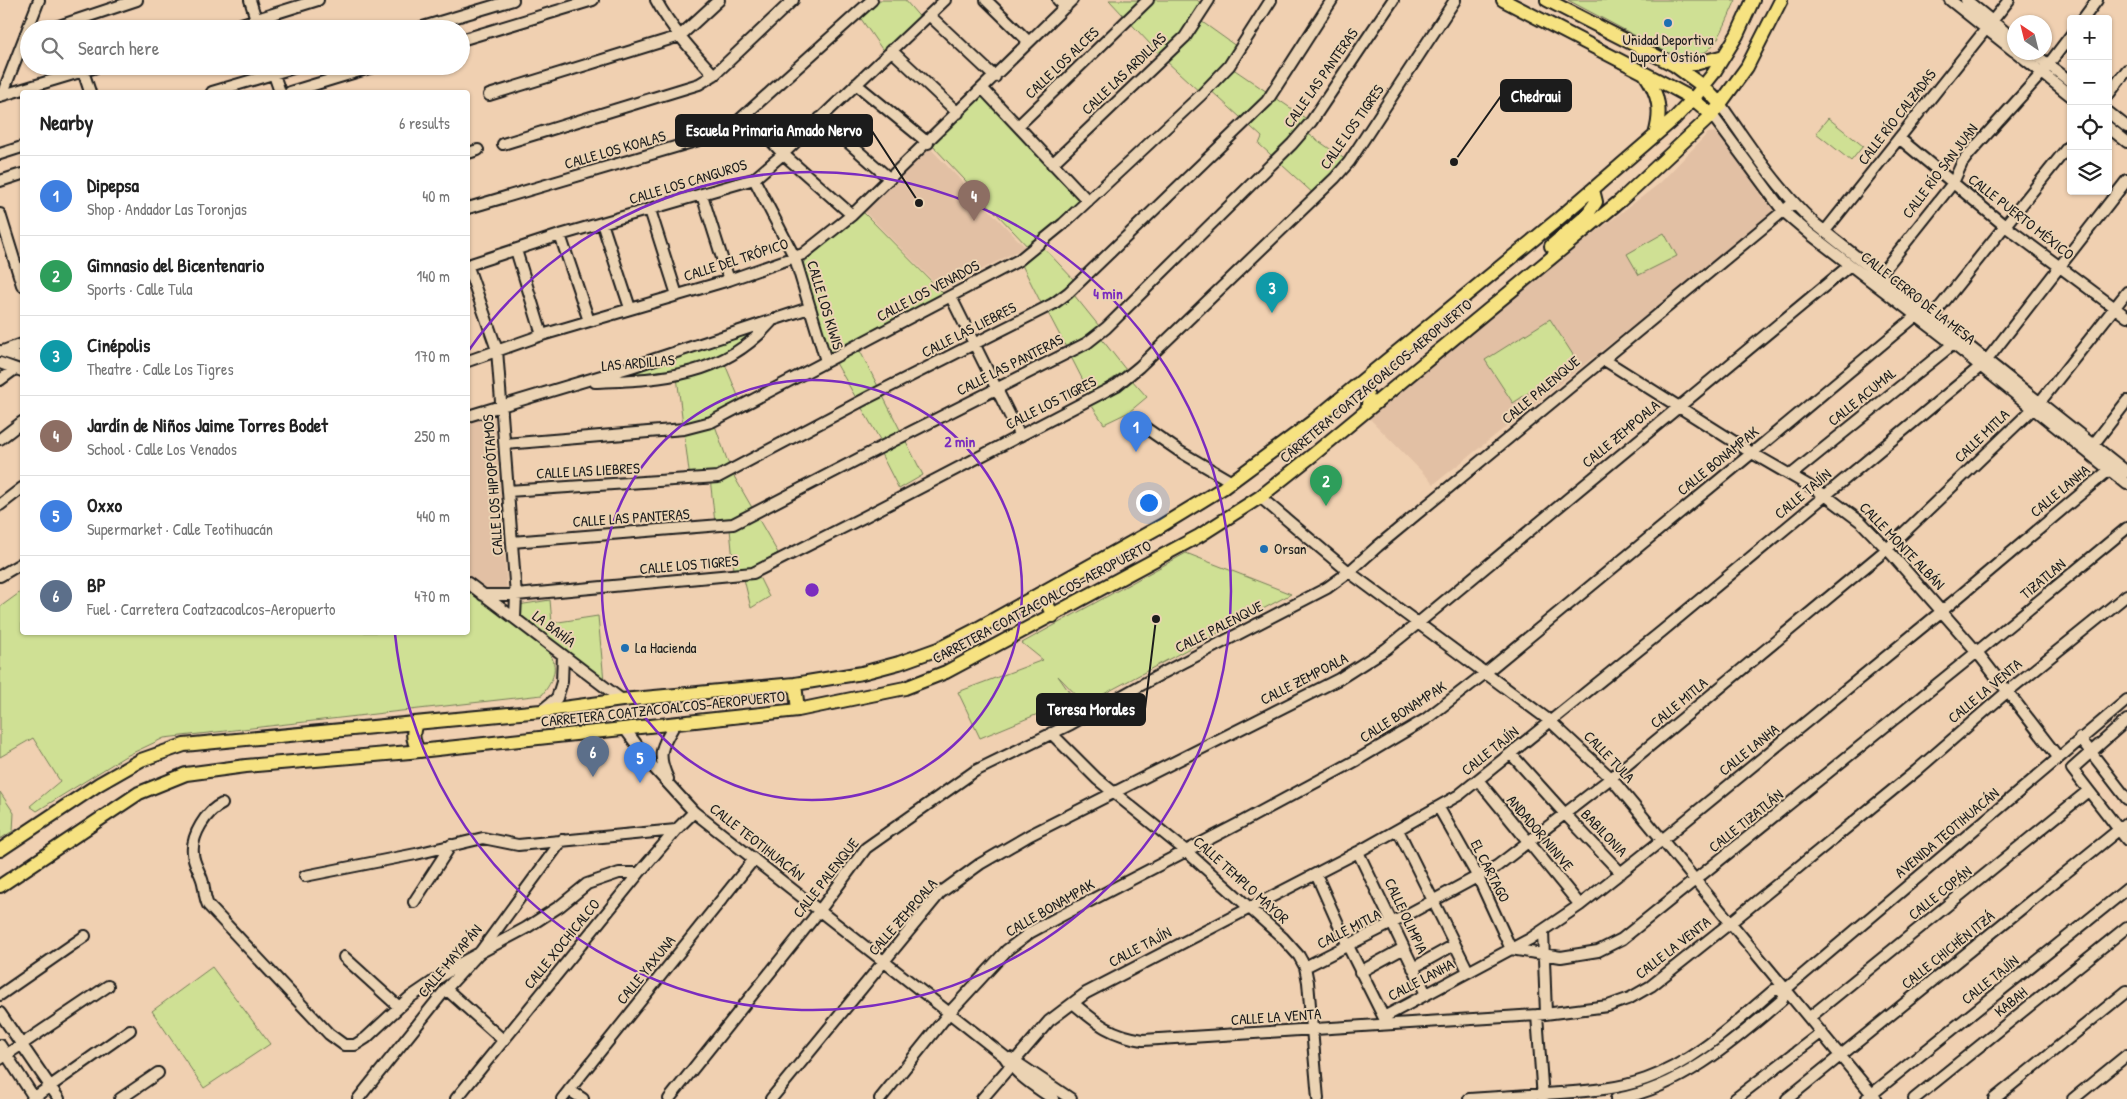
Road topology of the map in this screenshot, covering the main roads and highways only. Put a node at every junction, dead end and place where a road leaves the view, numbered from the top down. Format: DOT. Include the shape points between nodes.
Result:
graph roads {
  1 [pos="1505,0"];
  2 [pos="1548,0"];
  3 [pos="1753,0"];
  4 [pos="1781,0"];
  5 [pos="1724,56"];
  6 [pos="1674,65"];
  7 [pos="1644,72"];
  8 [pos="1704,86"];
  9 [pos="1693,99"];
  10 [pos="1721,105"];
  11 [pos="1712,115"];
  12 [pos="1655,136"];
  13 [pos="1593,190"];
  14 [pos="1520,282"];
  15 [pos="1356,385"];
  16 [pos="1367,410"];
  17 [pos="1042,593"];
  18 [pos="1053,616"];
  19 [pos="794,684"];
  20 [pos="798,710"];
  21 [pos="417,723"];
  22 [pos="419,751"];
  23 [pos="0,850"];
  24 [pos="0,886"];
  1 -- 7 [label="main road"];
  2 -- 6 [label="main road"];
  3 -- 5 [label="main road, CARRETERA COATZACOALCOS-AEROPUERTO"];
  4 -- 10 [label="main road, CARRETERA COATZACOALCOS-AEROPUERTO" via="1747,67"];
  5 -- 6 [label="main road" via="1695,64"];
  5 -- 8 [label="main road, CARRETERA COATZACOALCOS-AEROPUERTO"];
  6 -- 8 [label="main road"];
  7 -- 9 [label="main road"];
  7 -- 12 [label="main road" via="1659,103"];
  8 -- 9 [label="main road, CARRETERA COATZACOALCOS-AEROPUERTO"];
  8 -- 10 [label="main road"];
  9 -- 11 [label="main road"];
  9 -- 12 [label="main road, CARRETERA COATZACOALCOS-AEROPUERTO"];
  10 -- 11 [label="main road, CARRETERA COATZACOALCOS-AEROPUERTO"];
  11 -- 14 [label="main road, CARRETERA COATZACOALCOS-AEROPUERTO" via="1620,200"];
  12 -- 13 [label="main road, CARRETERA COATZACOALCOS-AEROPUERTO"];
  13 -- 14 [label="main road" via="1596,202 1591,211 1542,255"];
  13 -- 15 [label="main road, CARRETERA COATZACOALCOS-AEROPUERTO"];
  14 -- 16 [label="main road, CARRETERA COATZACOALCOS-AEROPUERTO"];
  15 -- 16 [label="main road" via="1367,393"];
  15 -- 17 [label="main road, CARRETERA COATZACOALCOS-AEROPUERTO" via="1232,482"];
  16 -- 18 [label="main road, CARRETERA COATZACOALCOS-AEROPUERTO" via="1260,497 1199,536"];
  17 -- 18 [label="main road"];
  17 -- 19 [label="main road, CARRETERA COATZACOALCOS-AEROPUERTO" via="938,649 862,673"];
  18 -- 20 [label="main road, CARRETERA COATZACOALCOS-AEROPUERTO" via="946,672 905,688"];
  19 -- 20 [label="main road"];
  19 -- 21 [label="main road, CARRETERA COATZACOALCOS-AEROPUERTO"];
  20 -- 22 [label="main road, CARRETERA COATZACOALCOS-AEROPUERTO"];
  21 -- 22 [label="main road" via="413,736"];
  21 -- 23 [label="main road, CARRETERA COATZACOALCOS-AEROPUERTO" via="184,744 132,765 99,784"];
  22 -- 24 [label="main road, CARRETERA COATZACOALCOS-AEROPUERTO" via="186,774 139,793"];
}
